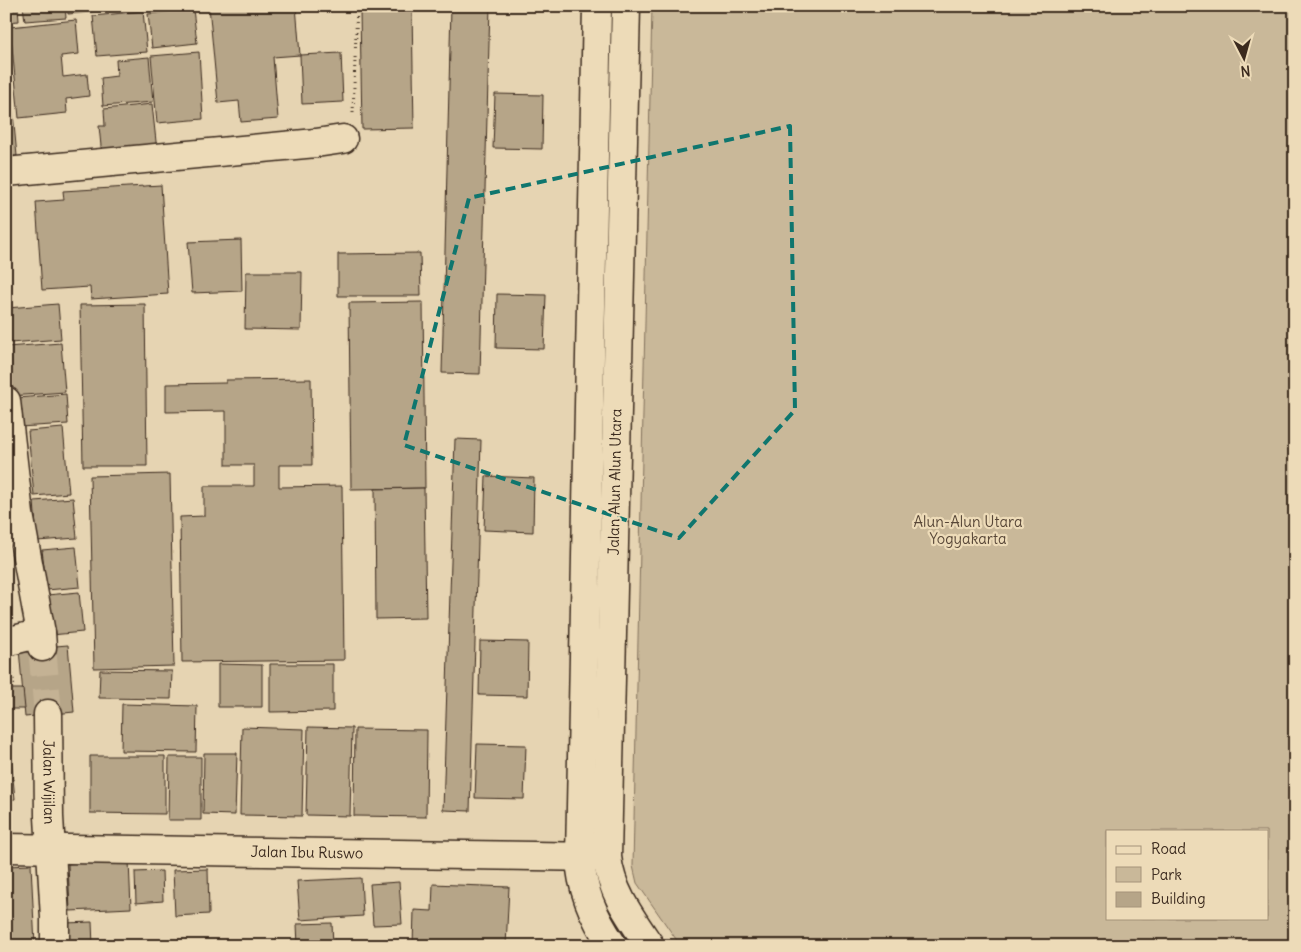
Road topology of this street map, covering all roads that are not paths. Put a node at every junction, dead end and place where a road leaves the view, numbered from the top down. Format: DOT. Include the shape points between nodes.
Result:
graph roads {
  1 [pos="597,6"];
  2 [pos="626,6"];
  3 [pos="342,139"];
  4 [pos="6,172"];
  5 [pos="6,401"];
  6 [pos="588,452"];
  7 [pos="615,452"];
  8 [pos="6,642"];
  9 [pos="48,714"];
  10 [pos="6,848"];
  11 [pos="51,849"];
  12 [pos="580,857"];
  13 [pos="607,857"];
  14 [pos="55,946"];
  15 [pos="613,946"];
  16 [pos="650,946"];
  1 -- 6 [label="street, Jalan Alun Alun Utara"];
  2 -- 7 [label="street, Jalan Alun Alun Utara"];
  3 -- 4 [label="street"];
  5 -- 8 [label="street" via="19,514 42,640"];
  6 -- 7 [label="street"];
  6 -- 12 [label="street, Jalan Alun Alun Utara"];
  7 -- 13 [label="street, Jalan Alun Alun Utara"];
  9 -- 11 [label="street, Jalan Wijilan"];
  10 -- 11 [label="street, Jalan Ibu Ruswo"];
  11 -- 12 [label="street, Jalan Ibu Ruswo"];
  11 -- 14 [label="street, Jalan Wijilan"];
  12 -- 13 [label="street, Jalan Ibu Ruswo"];
  12 -- 15 [label="street, Jalan Alun Alun Utara" via="588,895"];
  13 -- 16 [label="street, Jalan Alun Alun Utara" via="611,879 621,903"];
}
